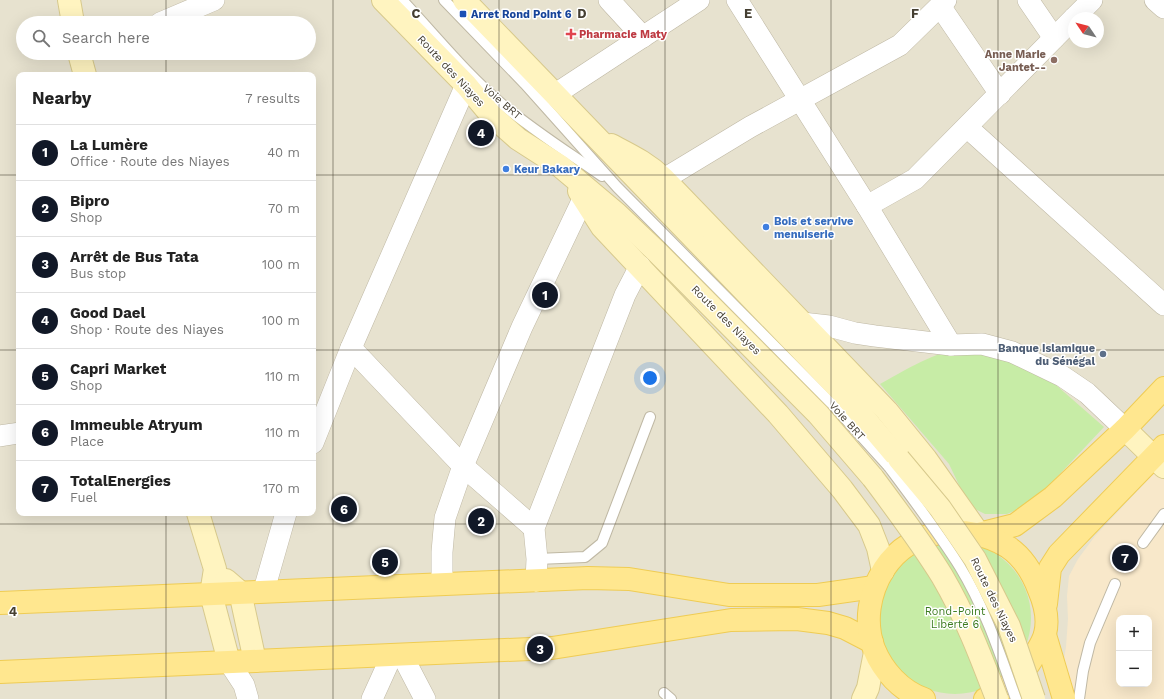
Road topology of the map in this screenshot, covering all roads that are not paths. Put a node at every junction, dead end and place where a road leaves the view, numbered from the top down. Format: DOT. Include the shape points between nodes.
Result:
graph roads {
  1 [pos="68,0"];
  2 [pos="214,0"];
  3 [pos="383,0"];
  4 [pos="402,0"];
  5 [pos="444,0"];
  6 [pos="464,0"];
  7 [pos="609,0"];
  8 [pos="699,0"];
  9 [pos="737,0"];
  10 [pos="1028,0"];
  11 [pos="1092,0"];
  12 [pos="1155,0"];
  13 [pos="943,3"];
  14 [pos="1164,8"];
  15 [pos="1080,12"];
  16 [pos="71,16"];
  17 [pos="176,16"];
  18 [pos="1068,24"];
  19 [pos="643,37"];
  20 [pos="1054,38"];
  21 [pos="466,85"];
  22 [pos="1000,94"];
  23 [pos="554,95"];
  24 [pos="800,100"];
  25 [pos="968,128"];
  26 [pos="598,138"];
  27 [pos="560,166"];
  28 [pos="664,179"];
  29 [pos="617,187"];
  30 [pos="584,197"];
  31 [pos="867,206"];
  32 [pos="640,266"];
  33 [pos="1164,305"];
  34 [pos="802,323"];
  35 [pos="951,345"];
  36 [pos="351,348"];
  37 [pos="1164,388"];
  38 [pos="650,417"];
  39 [pos="1125,429"];
  40 [pos="16,433"];
  41 [pos="0,436"];
  42 [pos="316,436"];
  43 [pos="1161,457"];
  44 [pos="463,466"];
  45 [pos="887,468"];
  46 [pos="1164,514"];
  47 [pos="199,516"];
  48 [pos="285,516"];
  49 [pos="534,528"];
  50 [pos="979,534"];
  51 [pos="1143,543"];
  52 [pos="537,559"];
  53 [pos="215,569"];
  54 [pos="879,579"];
  55 [pos="536,581"];
  56 [pos="442,583"];
  57 [pos="1115,584"];
  58 [pos="264,590"];
  59 [pos="240,592"];
  60 [pos="211,594"];
  61 [pos="0,603"];
  62 [pos="1046,608"];
  63 [pos="1045,635"];
  64 [pos="874,647"];
  65 [pos="397,655"];
  66 [pos="255,661"];
  67 [pos="229,662"];
  68 [pos="0,672"];
  69 [pos="246,692"];
  70 [pos="372,699"];
  71 [pos="425,699"];
  72 [pos="863,699"];
  73 [pos="924,699"];
  74 [pos="985,699"];
  75 [pos="997,699"];
  76 [pos="1016,699"];
  77 [pos="1034,699"];
  78 [pos="1064,699"];
  79 [pos="1079,699"];
  1 -- 16 [label="main road"];
  2 -- 17 [label="street"];
  3 -- 21 [label="main road, Route des Niayes"];
  4 -- 29 [label="lane, Voie BRT" via="503,105"];
  5 -- 29 [label="lane, Voie BRT" via="525,84"];
  6 -- 23 [label="main road, Route des Niayes"];
  7 -- 19 [label="street"];
  8 -- 19 [label="street"];
  9 -- 24 [label="street"];
  10 -- 20 [label="street"];
  11 -- 15 [label="street"];
  12 -- 14 [label="street"];
  13 -- 22 [label="street"];
  13 -- 24 [label="street" via="900,44"];
  18 -- 20 [label="street"];
  19 -- 23 [label="street"];
  20 -- 22 [label="street"];
  21 -- 27 [label="main road, Route des Niayes" via="491,115 518,139"];
  21 -- 36 [label="street"];
  22 -- 25 [label="street"];
  23 -- 26 [label="main road, Route des Niayes"];
  24 -- 28 [label="street"];
  24 -- 31 [label="street"];
  25 -- 31 [label="street" via="916,179"];
  25 -- 33 [label="street"];
  26 -- 28 [label="main road" via="638,158"];
  26 -- 45 [label="main road, Route des Niayes" via="844,394"];
  27 -- 30 [label="main road"];
  27 -- 45 [label="main road, Route des Niayes" via="617,214 818,414"];
  28 -- 34 [label="main road"];
  29 -- 45 [label="lane, Voie BRT" via="826,398"];
  30 -- 32 [label="main road" via="602,227"];
  30 -- 44 [label="street" via="522,327"];
  31 -- 35 [label="street"];
  32 -- 49 [label="street" via="625,294"];
  32 -- 54 [label="main road" via="778,414 842,489 869,525 878,548"];
  34 -- 35 [label="street" via="875,336"];
  34 -- 50 [label="main road" via="887,411 926,459"];
  35 -- 39 [label="street" via="982,344 1012,352 1062,376 1086,393"];
  36 -- 42 [label="street"];
  36 -- 44 [label="street"];
  37 -- 39 [label="main road"];
  38 -- 52 [label="lane" via="602,543 585,557"];
  39 -- 43 [label="main road"];
  39 -- 50 [label="main road" via="1032,514 1015,525"];
  40 -- 41 [label="street"];
  43 -- 62 [label="main road" via="1059,554 1050,568"];
  44 -- 49 [label="street"];
  44 -- 56 [label="street" via="445,518"];
  45 -- 75 [label="main road, Route des Niayes, bridge" via="908,524 942,577 975,642"];
  45 -- 76 [label="lane, Voie BRT, bridge" via="926,516 960,568 992,632"];
  45 -- 77 [label="main road, Route des Niayes, bridge" via="940,508 975,559 1008,626"];
  46 -- 51 [label="lane"];
  47 -- 53 [label="main road"];
  48 -- 58 [label="street"];
  49 -- 52 [label="street"];
  50 -- 54 [label="main road" via="959,531 929,535 911,543 900,551"];
  50 -- 62 [label="main road" via="1009,548 1023,561 1037,584"];
  52 -- 55 [label="street"];
  53 -- 59 [label="main road"];
  53 -- 60 [label="main road"];
  54 -- 55 [label="main road" via="818,596 729,595 629,579"];
  54 -- 64 [label="main road" via="869,617"];
  55 -- 56 [label="main road"];
  56 -- 58 [label="main road"];
  57 -- 79 [label="lane" via="1090,643"];
  58 -- 59 [label="main road"];
  59 -- 60 [label="main road"];
  59 -- 66 [label="main road"];
  60 -- 61 [label="main road"];
  60 -- 67 [label="main road"];
  62 -- 63 [label="main road"];
  63 -- 74 [label="main road" via="1031,661 1018,677"];
  63 -- 78 [label="main road"];
  64 -- 65 [label="main road" via="845,628 797,618 732,620 552,648"];
  64 -- 72 [label="main road" via="868,688"];
  64 -- 73 [label="main road" via="880,662 892,677 909,692"];
  65 -- 66 [label="main road"];
  65 -- 70 [label="street"];
  65 -- 71 [label="street"];
  66 -- 67 [label="main road"];
  66 -- 69 [label="street"];
  67 -- 68 [label="main road"];
  67 -- 69 [label="street"];
}
